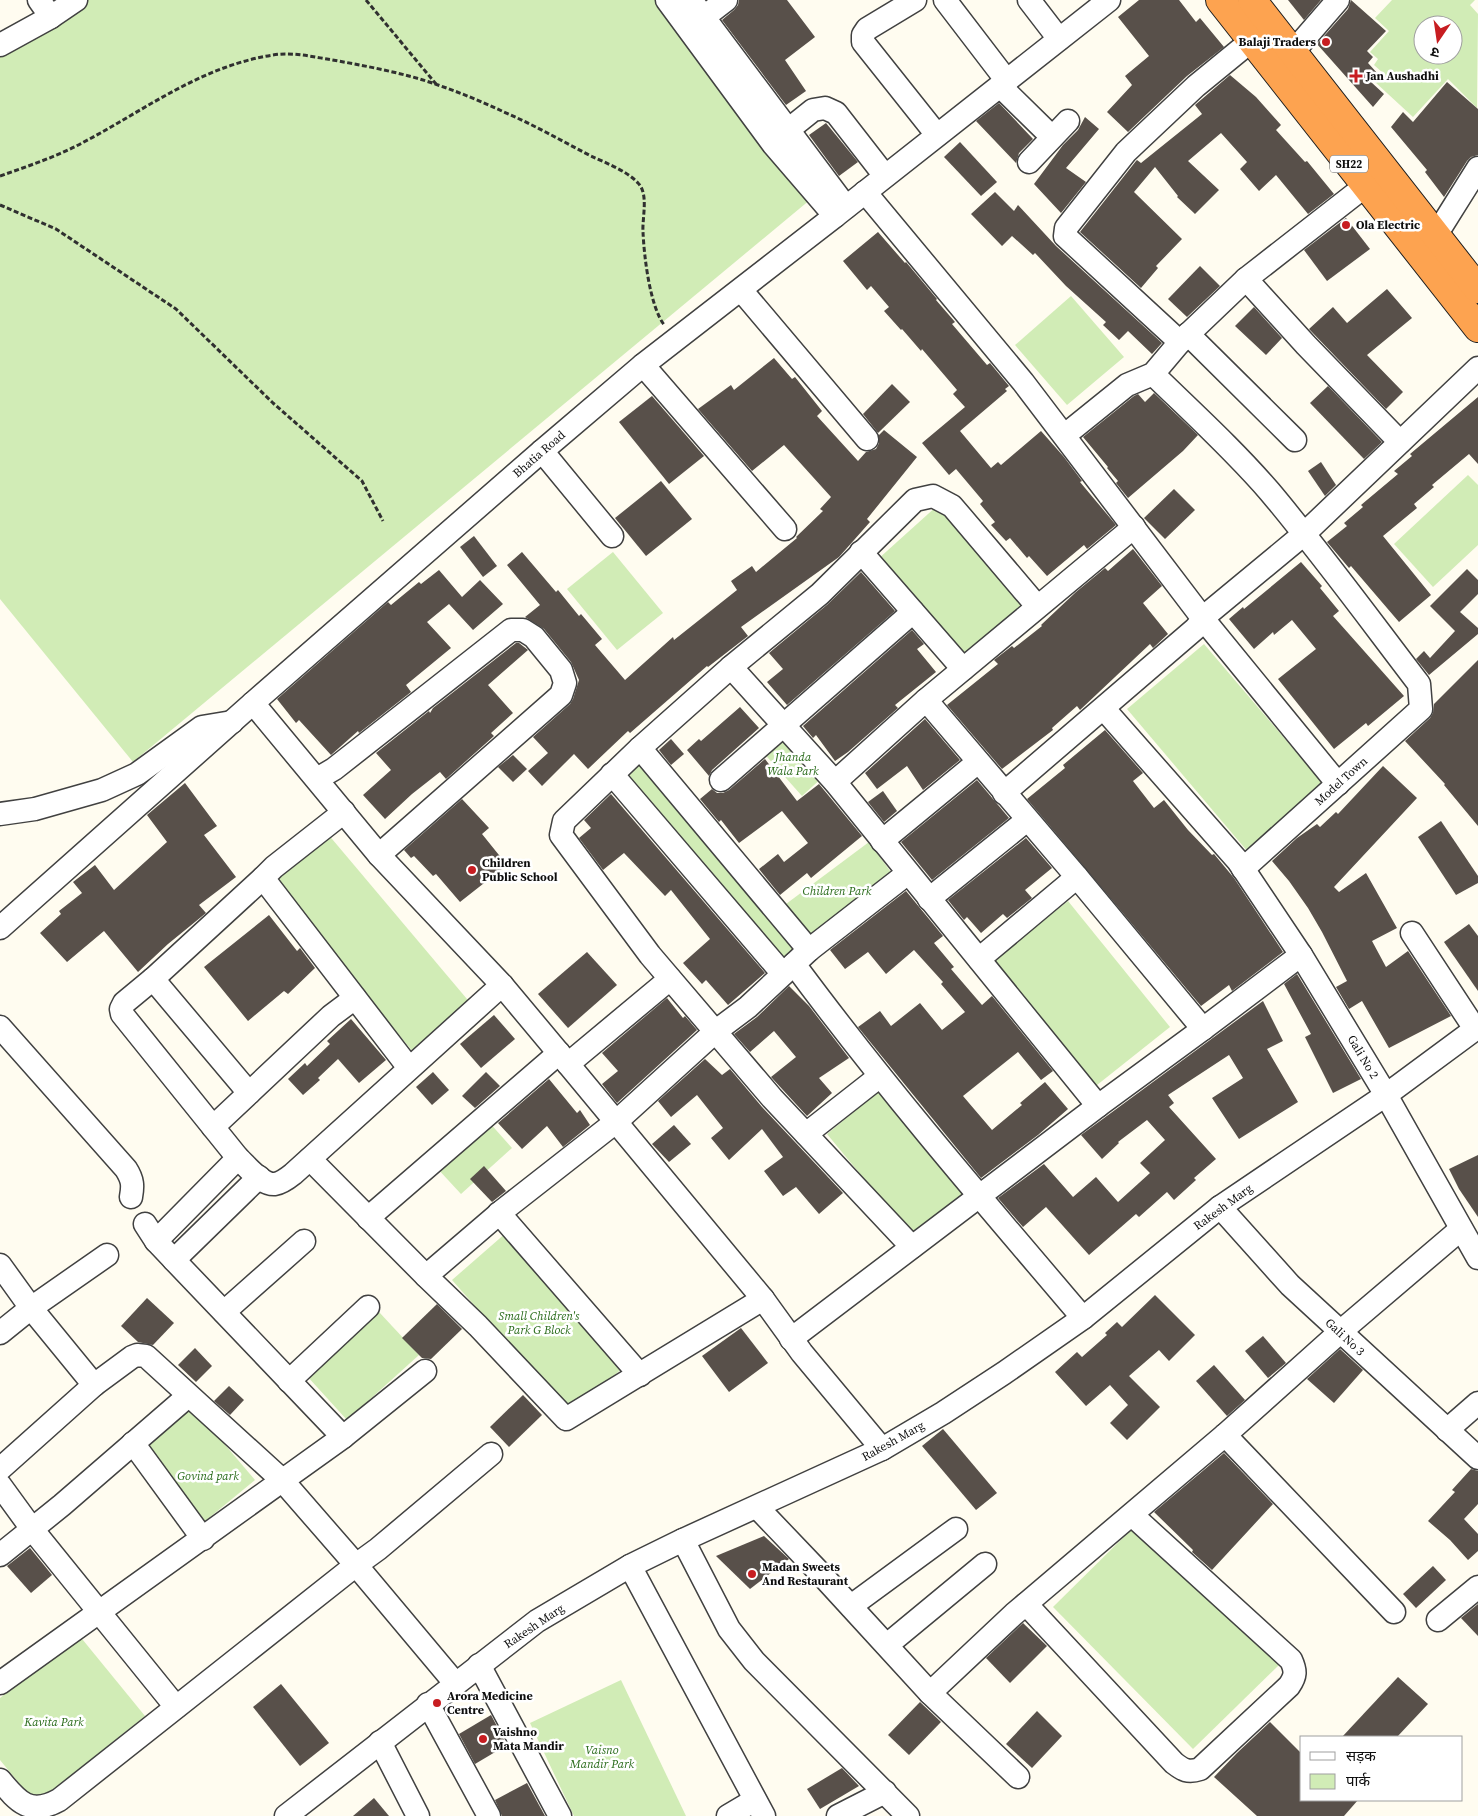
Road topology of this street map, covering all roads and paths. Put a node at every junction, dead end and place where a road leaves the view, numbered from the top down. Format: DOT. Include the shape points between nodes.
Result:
graph roads {
  1 [pos="76,0"];
  2 [pos="366,0"];
  3 [pos="667,0"];
  4 [pos="726,0"];
  5 [pos="914,0"];
  6 [pos="945,0"];
  7 [pos="1029,0"];
  8 [pos="1109,0"];
  9 [pos="1220,0"];
  10 [pos="1252,0"];
  11 [pos="1338,0"];
  12 [pos="45,9"];
  13 [pos="697,9"];
  14 [pos="1059,38"];
  15 [pos="1252,41"];
  16 [pos="0,46"];
  17 [pos="1293,52"];
  18 [pos="1004,83"];
  19 [pos="436,84"];
  20 [pos="1068,121"];
  21 [pos="788,130"];
  22 [pos="937,135"];
  23 [pos="1052,137"];
  24 [pos="1029,162"];
  25 [pos="1478,168"];
  26 [pos="0,176"];
  27 [pos="886,176"];
  28 [pos="1375,178"];
  29 [pos="865,192"];
  30 [pos="0,205"];
  31 [pos="840,211"];
  32 [pos="1436,235"];
  33 [pos="1246,279"];
  34 [pos="1478,289"];
  35 [pos="740,290"];
  36 [pos="1478,328"];
  37 [pos="1184,338"];
  38 [pos="677,339"];
  39 [pos="644,365"];
  40 [pos="1478,368"];
  41 [pos="1152,374"];
  42 [pos="1065,435"];
  43 [pos="867,439"];
  44 [pos="1295,440"];
  45 [pos="1400,442"];
  46 [pos="542,451"];
  47 [pos="383,521"];
  48 [pos="1134,527"];
  49 [pos="785,529"];
  50 [pos="1304,534"];
  51 [pos="612,536"];
  52 [pos="860,552"];
  53 [pos="1037,606"];
  54 [pos="913,612"];
  55 [pos="1204,620"];
  56 [pos="731,667"];
  57 [pos="963,669"];
  58 [pos="926,700"];
  59 [pos="253,703"];
  60 [pos="1104,708"];
  61 [pos="232,722"];
  62 [pos="784,726"];
  63 [pos="640,748"];
  64 [pos="978,762"];
  65 [pos="612,774"];
  66 [pos="317,779"];
  67 [pos="721,780"];
  68 [pos="835,782"];
  69 [pos="1338,784"];
  70 [pos="1004,793"];
  71 [pos="344,812"];
  72 [pos="0,814"];
  73 [pos="1027,820"];
  74 [pos="882,841"];
  75 [pos="379,855"];
  76 [pos="1241,865"];
  77 [pos="908,873"];
  78 [pos="1077,877"];
  79 [pos="263,878"];
  80 [pos="929,899"];
  81 [pos="0,928"];
  82 [pos="1412,932"];
  83 [pos="1301,955"];
  84 [pos="979,959"];
  85 [pos="796,963"];
  86 [pos="153,979"];
  87 [pos="670,979"];
  88 [pos="502,985"];
  89 [pos="356,998"];
  90 [pos="0,1028"];
  91 [pos="1476,1028"];
  92 [pos="1203,1030"];
  93 [pos="716,1032"];
  94 [pos="564,1059"];
  95 [pos="409,1068"];
  96 [pos="880,1076"];
  97 [pos="249,1093"];
  98 [pos="1386,1095"];
  99 [pos="1098,1106"];
  100 [pos="617,1121"];
  101 [pos="213,1127"];
  102 [pos="806,1134"];
  103 [pos="238,1158"];
  104 [pos="310,1159"];
  105 [pos="259,1177"];
  106 [pos="979,1196"];
  107 [pos="131,1197"];
  108 [pos="1220,1207"];
  109 [pos="500,1213"];
  110 [pos="368,1218"];
  111 [pos="1461,1228"];
  112 [pos="304,1241"];
  113 [pos="912,1247"];
  114 [pos="107,1255"];
  115 [pos="1478,1258"];
  116 [pos="174,1260"];
  117 [pos="0,1265"];
  118 [pos="426,1276"];
  119 [pos="763,1299"];
  120 [pos="368,1307"];
  121 [pos="31,1308"];
  122 [pos="224,1312"];
  123 [pos="1083,1318"];
  124 [pos="1340,1332"];
  125 [pos="0,1333"];
  126 [pos="791,1339"];
  127 [pos="425,1371"];
  128 [pos="640,1375"];
  129 [pos="289,1381"];
  130 [pos="94,1385"];
  131 [pos="188,1396"];
  132 [pos="1478,1403"];
  133 [pos="1447,1430"];
  134 [pos="1225,1435"];
  135 [pos="343,1437"];
  136 [pos="133,1443"];
  137 [pos="882,1449"];
  138 [pos="491,1454"];
  139 [pos="1478,1458"];
  140 [pos="0,1469"];
  141 [pos="282,1480"];
  142 [pos="0,1485"];
  143 [pos="756,1507"];
  144 [pos="1132,1515"];
  145 [pos="32,1529"];
  146 [pos="956,1529"];
  147 [pos="203,1538"];
  148 [pos="683,1540"];
  149 [pos="0,1554"];
  150 [pos="985,1564"];
  151 [pos="356,1565"];
  152 [pos="630,1566"];
  153 [pos="1478,1587"];
  154 [pos="1026,1604"];
  155 [pos="851,1606"];
  156 [pos="100,1612"];
  157 [pos="1394,1612"];
  158 [pos="1438,1620"];
  159 [pos="887,1645"];
  160 [pos="479,1665"];
  161 [pos="0,1683"];
  162 [pos="455,1683"];
  163 [pos="930,1693"];
  164 [pos="428,1704"];
  165 [pos="176,1707"];
  166 [pos="380,1742"];
  167 [pos="1018,1777"];
  168 [pos="0,1780"];
  169 [pos="884,1792"];
  170 [pos="760,1808"];
  171 [pos="286,1816"];
  172 [pos="418,1816"];
  173 [pos="489,1816"];
  174 [pos="560,1816"];
  175 [pos="728,1816"];
  176 [pos="838,1816"];
  177 [pos="908,1816"];
  1 -- 12 [label="street"];
  2 -- 19 [label="path"];
  3 -- 31 [label="street" via="773,144"];
  4 -- 13 [label="street"];
  5 -- 22 [label="street" via="867,29 863,42"];
  6 -- 18 [label="street"];
  7 -- 14 [label="street"];
  8 -- 14 [label="street, Bhatia Road"];
  9 -- 15 [label="highway, SH22"];
  10 -- 17 [label="highway, SH22"];
  11 -- 17 [label="street"];
  12 -- 16 [label="street"];
  13 -- 21 [label="street"];
  14 -- 18 [label="street, Bhatia Road"];
  15 -- 28 [label="highway, SH22"];
  15 -- 37 [label="street" via="1196,86 1126,152 1066,228 1065,236"];
  17 -- 28 [label="highway, SH22"];
  18 -- 22 [label="street, Bhatia Road"];
  18 -- 23 [label="street"];
  19 -- 26 [label="path" via="336,61 296,54 273,55 207,74 82,143"];
  19 -- 38 [label="path" via="519,119 631,177 640,185 644,195 645,260 655,309 662,323"];
  20 -- 23 [label="street"];
  21 -- 27 [label="street" via="813,110 825,108 836,113"];
  21 -- 31 [label="street"];
  22 -- 27 [label="street, Bhatia Road"];
  23 -- 24 [label="street"];
  25 -- 32 [label="street"];
  27 -- 29 [label="street, Bhatia Road"];
  28 -- 32 [label="highway, SH22"];
  28 -- 33 [label="street"];
  28 -- 36 [label="highway, SH22"];
  29 -- 31 [label="street, Bhatia Road"];
  29 -- 42 [label="street"];
  30 -- 47 [label="path" via="56,229 176,309 273,403 362,481"];
  31 -- 35 [label="street, Bhatia Road"];
  32 -- 34 [label="highway, SH22"];
  33 -- 37 [label="street"];
  33 -- 45 [label="street"];
  35 -- 38 [label="street, Bhatia Road"];
  35 -- 43 [label="street"];
  37 -- 41 [label="street"];
  37 -- 44 [label="street"];
  38 -- 39 [label="street, Bhatia Road"];
  39 -- 46 [label="street, Bhatia Road"];
  39 -- 49 [label="street"];
  40 -- 45 [label="street"];
  41 -- 42 [label="street" via="1127,385"];
  41 -- 50 [label="street" via="1243,463"];
  42 -- 48 [label="street"];
  45 -- 50 [label="street"];
  46 -- 51 [label="street"];
  46 -- 59 [label="street, Bhatia Road"];
  48 -- 53 [label="street"];
  48 -- 55 [label="street"];
  50 -- 55 [label="street" via="1211,610"];
  50 -- 69 [label="street, Model Town" via="1419,684 1421,709"];
  52 -- 53 [label="street" via="915,500 933,496 952,506"];
  52 -- 54 [label="street"];
  52 -- 56 [label="street" via="820,594"];
  53 -- 57 [label="street"];
  54 -- 57 [label="street"];
  54 -- 62 [label="street"];
  55 -- 60 [label="street"];
  55 -- 69 [label="street"];
  56 -- 62 [label="street"];
  56 -- 63 [label="street"];
  57 -- 58 [label="street"];
  58 -- 64 [label="street"];
  58 -- 68 [label="street"];
  59 -- 61 [label="street, Bhatia Road"];
  59 -- 66 [label="street"];
  60 -- 70 [label="street"];
  60 -- 76 [label="street, Gali No 2"];
  61 -- 72 [label="street" via="202,727 137,774 102,790 35,809"];
  61 -- 81 [label="street, Bhatia Road"];
  62 -- 67 [label="street"];
  62 -- 68 [label="street"];
  63 -- 65 [label="street"];
  63 -- 85 [label="street"];
  64 -- 70 [label="street"];
  64 -- 74 [label="street"];
  65 -- 85 [label="street"];
  65 -- 87 [label="street" via="564,821 561,835"];
  66 -- 71 [label="street"];
  66 -- 75 [label="street" via="511,630 523,630 534,638 562,670 565,683 561,695"];
  68 -- 74 [label="street"];
  69 -- 76 [label="street, Model Town"];
  70 -- 73 [label="street"];
  71 -- 75 [label="street"];
  71 -- 79 [label="street"];
  73 -- 78 [label="street"];
  73 -- 80 [label="street"];
  74 -- 77 [label="street"];
  75 -- 88 [label="street"];
  76 -- 83 [label="street, Gali No 2"];
  77 -- 80 [label="street"];
  77 -- 85 [label="street"];
  78 -- 84 [label="street"];
  78 -- 92 [label="street"];
  79 -- 86 [label="street"];
  79 -- 89 [label="street"];
  80 -- 84 [label="street"];
  82 -- 91 [label="street"];
  83 -- 92 [label="street"];
  83 -- 98 [label="street, Gali No 2"];
  84 -- 99 [label="street"];
  85 -- 93 [label="street"];
  85 -- 96 [label="street" via="843,1031"];
  86 -- 97 [label="street"];
  86 -- 101 [label="street" via="124,1003 122,1014"];
  87 -- 93 [label="street"];
  87 -- 94 [label="street"];
  88 -- 94 [label="street"];
  88 -- 95 [label="street"];
  89 -- 95 [label="street"];
  89 -- 97 [label="street" via="331,1016"];
  90 -- 107 [label="street" via="126,1170 132,1178"];
  91 -- 98 [label="street, Rakesh Marg"];
  92 -- 99 [label="street"];
  93 -- 100 [label="street"];
  93 -- 102 [label="street"];
  94 -- 100 [label="street"];
  94 -- 110 [label="street"];
  95 -- 104 [label="street"];
  96 -- 102 [label="street"];
  96 -- 106 [label="street"];
  97 -- 101 [label="street"];
  98 -- 108 [label="street, Rakesh Marg"];
  98 -- 111 [label="street, Gali No 2"];
  99 -- 106 [label="street"];
  100 -- 109 [label="street"];
  100 -- 119 [label="street"];
  101 -- 103 [label="street"];
  102 -- 113 [label="street"];
  103 -- 105 [label="street"];
  103 -- 116 [label="street" via="151,1233"];
  104 -- 105 [label="street" via="277,1184"];
  104 -- 110 [label="street"];
  105 -- 116 [label="street"];
  106 -- 113 [label="street"];
  106 -- 123 [label="street"];
  108 -- 123 [label="street, Rakesh Marg"];
  108 -- 124 [label="street, Gali No 3" via="1290,1284"];
  109 -- 118 [label="street"];
  109 -- 128 [label="street"];
  110 -- 118 [label="street"];
  111 -- 115 [label="street, Gali No 2"];
  111 -- 124 [label="street"];
  112 -- 122 [label="street"];
  113 -- 126 [label="street"];
  114 -- 121 [label="street"];
  116 -- 122 [label="street"];
  117 -- 121 [label="street"];
  118 -- 128 [label="street" via="566,1419"];
  119 -- 126 [label="street"];
  119 -- 128 [label="street"];
  120 -- 129 [label="street"];
  121 -- 125 [label="street"];
  121 -- 130 [label="street"];
  122 -- 129 [label="street"];
  123 -- 137 [label="street, Rakesh Marg" via="943,1413"];
  124 -- 133 [label="street, Gali No 3"];
  124 -- 134 [label="street"];
  126 -- 137 [label="street"];
  127 -- 135 [label="street"];
  129 -- 135 [label="street"];
  130 -- 131 [label="street" via="128,1359 141,1355 150,1358"];
  130 -- 140 [label="street"];
  131 -- 136 [label="street"];
  131 -- 141 [label="street"];
  132 -- 133 [label="street"];
  133 -- 139 [label="street, Gali No 3"];
  134 -- 144 [label="street"];
  134 -- 157 [label="street"];
  135 -- 141 [label="street"];
  136 -- 145 [label="street"];
  136 -- 147 [label="street"];
  137 -- 143 [label="street, Rakesh Marg"];
  138 -- 151 [label="street"];
  141 -- 147 [label="street"];
  141 -- 151 [label="street"];
  142 -- 145 [label="street"];
  143 -- 148 [label="street, Rakesh Marg"];
  143 -- 155 [label="street"];
  144 -- 154 [label="street"];
  144 -- 154 [label="street" via="1292,1660 1296,1670 1289,1686 1200,1769 1184,1771 1174,1763"];
  145 -- 149 [label="street"];
  145 -- 156 [label="street"];
  146 -- 155 [label="street"];
  147 -- 156 [label="street"];
  148 -- 152 [label="street, Rakesh Marg"];
  148 -- 169 [label="street" via="739,1643"];
  150 -- 159 [label="street"];
  151 -- 162 [label="street"];
  151 -- 165 [label="street"];
  152 -- 160 [label="street, Rakesh Marg" via="537,1621"];
  152 -- 170 [label="street"];
  153 -- 158 [label="street"];
  154 -- 163 [label="street"];
  155 -- 159 [label="street"];
  156 -- 161 [label="street"];
  156 -- 165 [label="street"];
  159 -- 163 [label="street"];
  160 -- 162 [label="street, Rakesh Marg"];
  160 -- 174 [label="street"];
  162 -- 164 [label="street, Rakesh Marg"];
  163 -- 167 [label="street"];
  164 -- 166 [label="street, Rakesh Marg"];
  164 -- 173 [label="street"];
  165 -- 168 [label="street" via="50,1805 32,1808 13,1796"];
  166 -- 171 [label="street, Rakesh Marg"];
  166 -- 172 [label="street"];
  169 -- 176 [label="street"];
  169 -- 177 [label="street"];
  170 -- 175 [label="street"];
}
